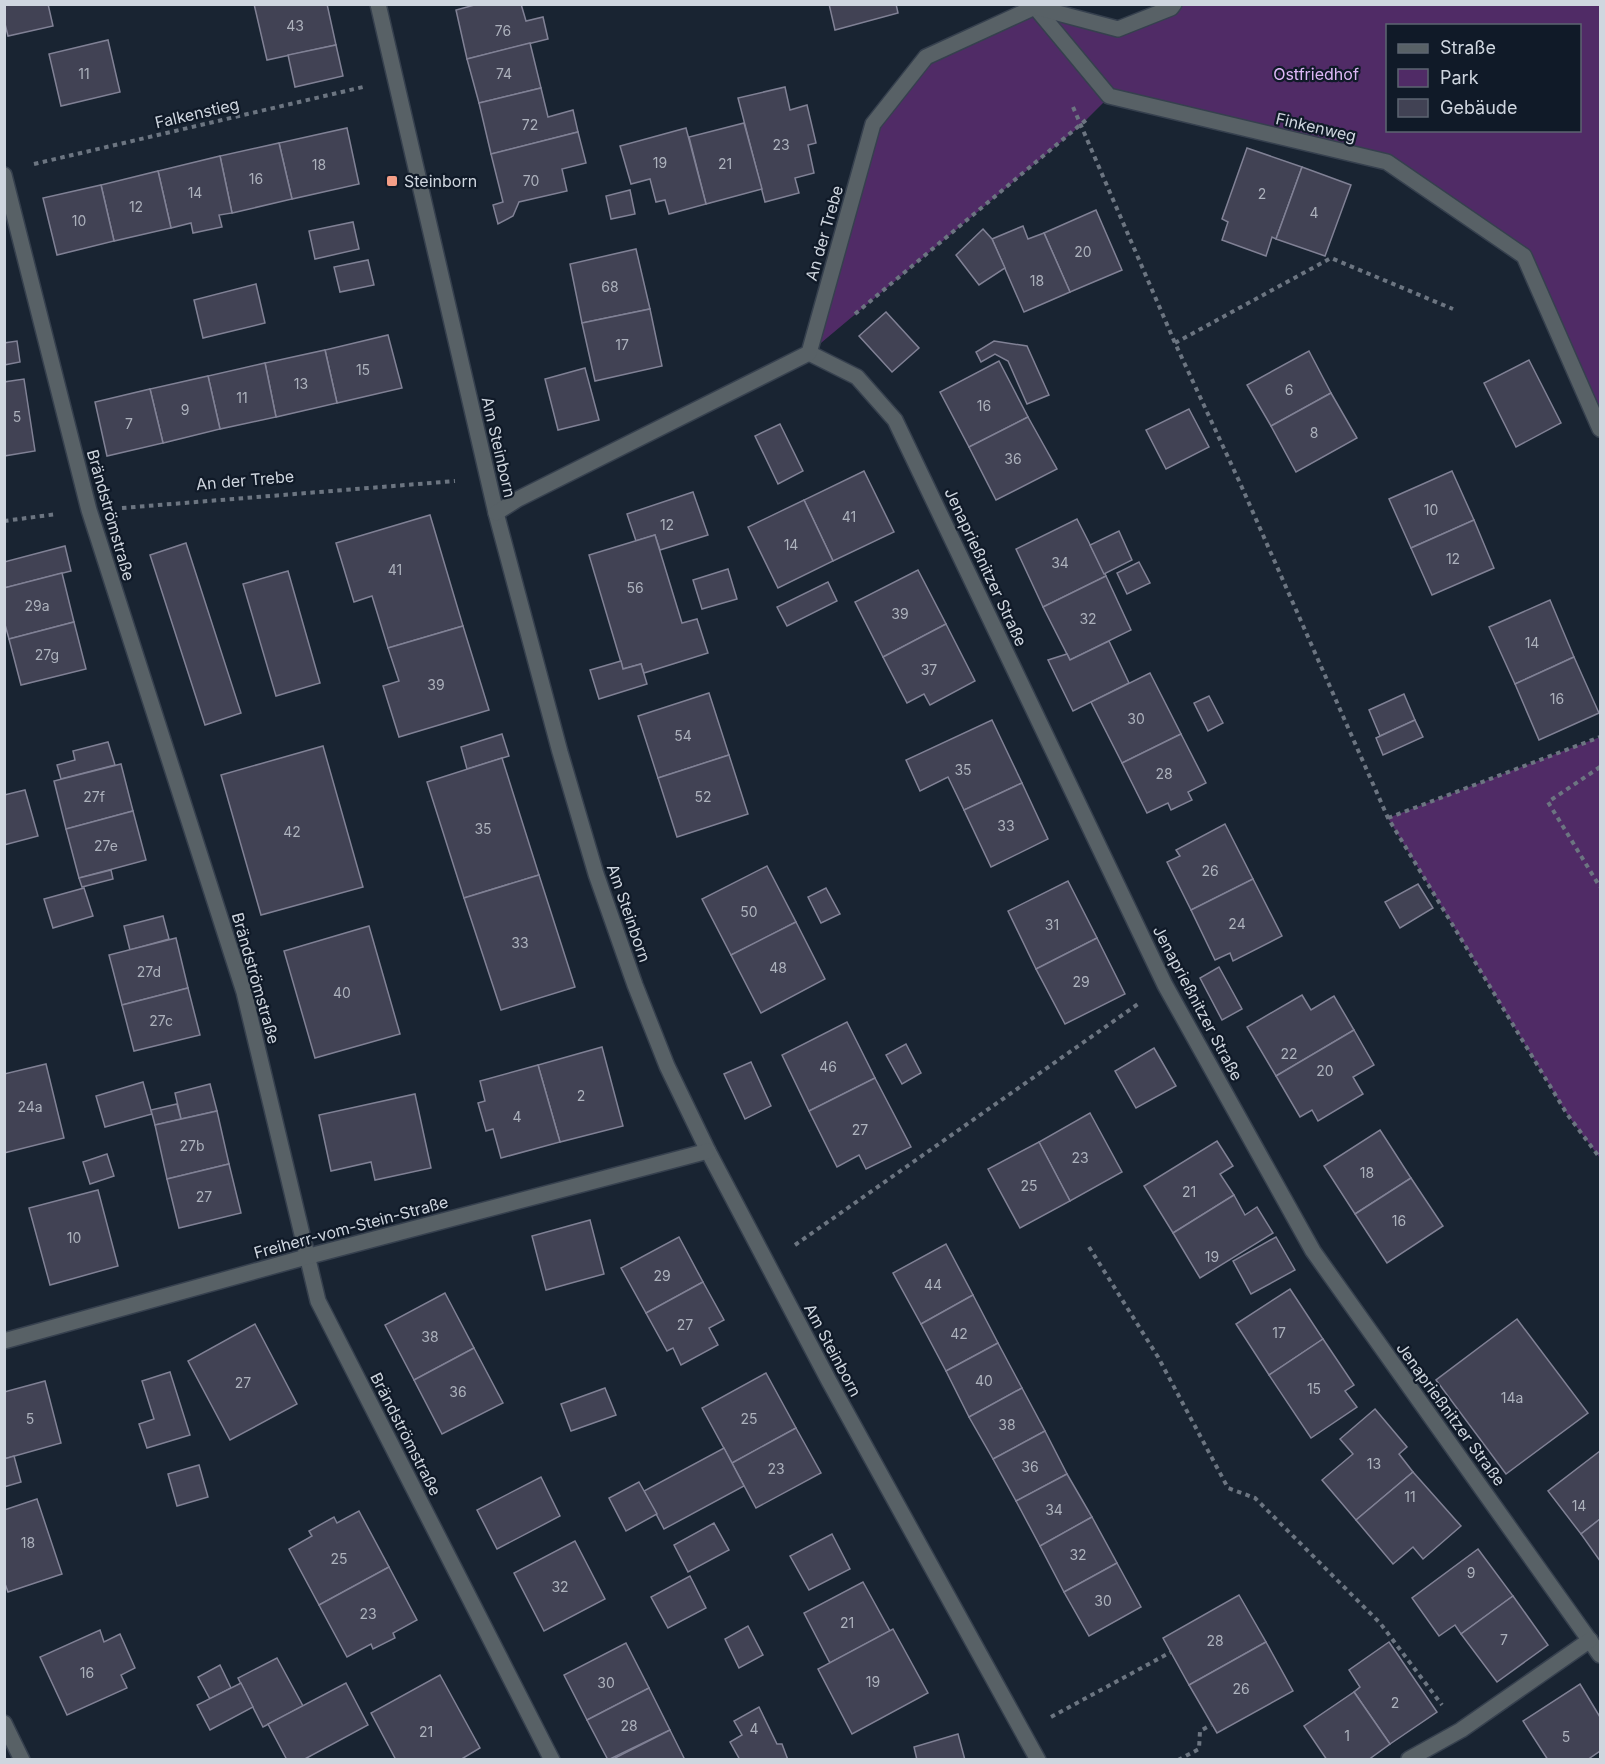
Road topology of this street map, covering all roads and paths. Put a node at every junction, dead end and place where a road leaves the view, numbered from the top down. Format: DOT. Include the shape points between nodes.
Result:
graph roads {
  1 [pos="378,4"];
  2 [pos="1174,4"];
  3 [pos="1035,5"];
  4 [pos="396,79"];
  5 [pos="1109,96"];
  6 [pos="1072,104"];
  7 [pos="1080,126"];
  8 [pos="27,165"];
  9 [pos="4,175"];
  10 [pos="1453,309"];
  11 [pos="854,315"];
  12 [pos="1175,343"];
  13 [pos="809,353"];
  14 [pos="1600,429"];
  15 [pos="488,478"];
  16 [pos="89,510"];
  17 [pos="496,513"];
  18 [pos="4,521"];
  19 [pos="1600,737"];
  20 [pos="1600,767"];
  21 [pos="1388,818"];
  22 [pos="1600,887"];
  23 [pos="1165,985"];
  24 [pos="708,1151"];
  25 [pos="1600,1158"];
  26 [pos="1089,1246"];
  27 [pos="306,1257"];
  28 [pos="768,1264"];
  29 [pos="4,1341"];
  30 [pos="1590,1640"];
  31 [pos="1171,1652"];
  32 [pos="1600,1655"];
  33 [pos="4,1723"];
  34 [pos="1211,1725"];
  35 [pos="1461,1730"];
  36 [pos="1024,1732"];
  37 [pos="1409,1759"];
  38 [pos="22,1760"];
  39 [pos="552,1760"];
  40 [pos="1038,1760"];
  41 [pos="1178,1760"];
  1 -- 4 [label="street, Am Steinborn"];
  2 -- 3 [label="street" via="1118,29"];
  3 -- 5 [label="street"];
  3 -- 13 [label="street, An der Trebe" via="926,57 873,124"];
  4 -- 8 [label="path, Falkenstieg"];
  4 -- 15 [label="street, Am Steinborn"];
  5 -- 7 [label="path"];
  5 -- 14 [label="street, Finkenweg" via="1387,162 1524,256"];
  6 -- 7 [label="path"];
  7 -- 11 [label="path"];
  7 -- 12 [label="path"];
  9 -- 16 [label="street, Brändströmstraße"];
  10 -- 12 [label="path" via="1331,258"];
  12 -- 21 [label="path"];
  13 -- 17 [label="street"];
  13 -- 23 [label="street, Jenaprießnitzer Straße" via="857,377 895,420"];
  15 -- 16 [label="path, An der Trebe"];
  15 -- 17 [label="street, Am Steinborn"];
  16 -- 18 [label="path, An der Trebe"];
  16 -- 27 [label="street, Brändströmstraße" via="244,992"];
  17 -- 24 [label="street, Am Steinborn" via="596,874 667,1066"];
  19 -- 21 [label="path"];
  20 -- 22 [label="path" via="1548,802"];
  21 -- 25 [label="path" via="1567,1114"];
  23 -- 28 [label="path"];
  23 -- 30 [label="street, Jenaprießnitzer Straße" via="1313,1251"];
  24 -- 27 [label="street, Freiherr-vom-Stein-Straße"];
  24 -- 28 [label="street, Am Steinborn"];
  26 -- 35 [label="path" via="1158,1357 1228,1488 1255,1498 1380,1623"];
  27 -- 29 [label="street, Freiherr-vom-Stein-Straße"];
  27 -- 39 [label="street, Brändströmstraße" via="318,1301"];
  28 -- 36 [label="street, Am Steinborn"];
  30 -- 32 [label="street, Jenaprießnitzer Straße"];
  30 -- 35 [label="street"];
  31 -- 36 [label="path"];
  33 -- 38 [label="street"];
  34 -- 41 [label="path" via="1200,1731 1199,1749"];
  35 -- 37 [label="street"];
  36 -- 40 [label="street, Am Steinborn"];
}
